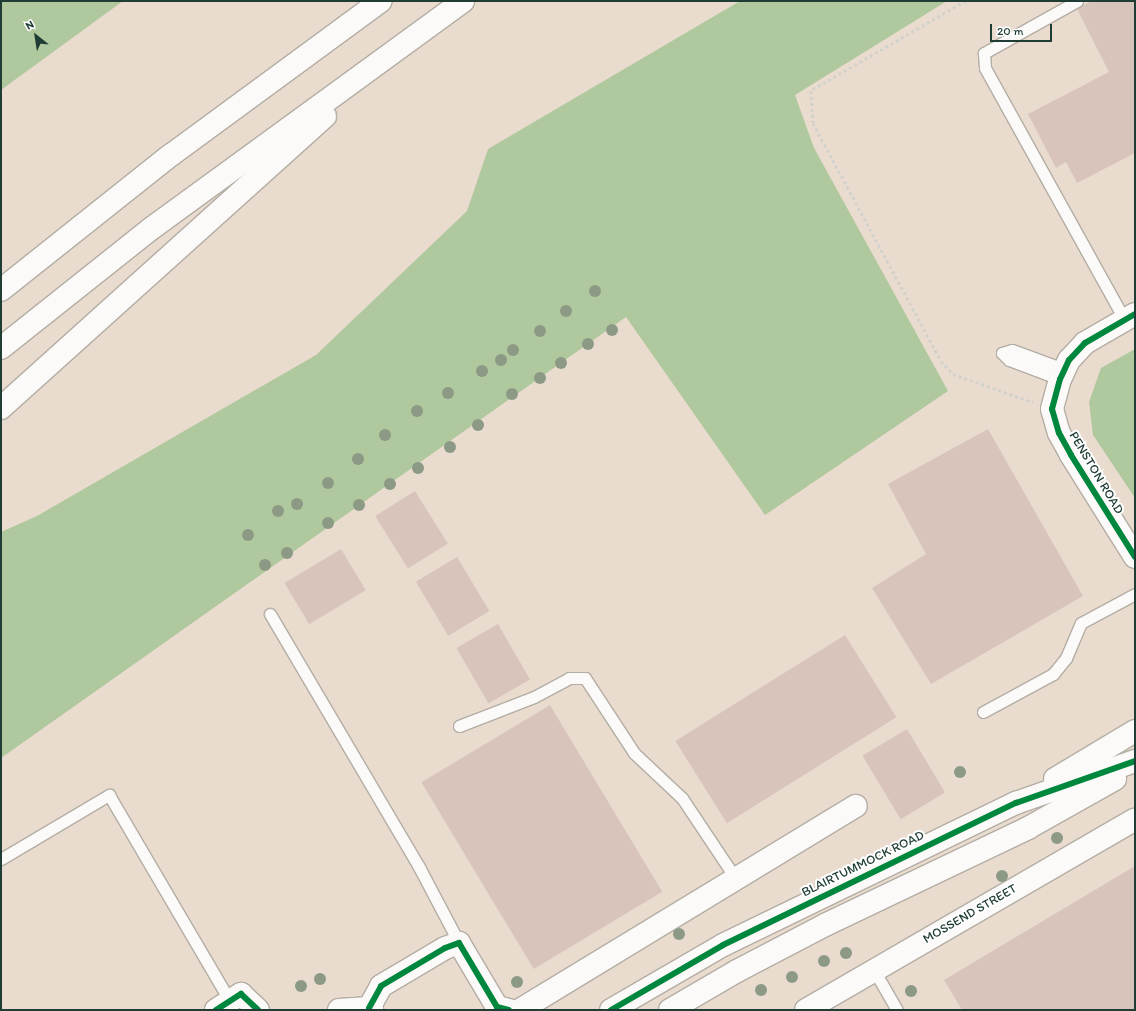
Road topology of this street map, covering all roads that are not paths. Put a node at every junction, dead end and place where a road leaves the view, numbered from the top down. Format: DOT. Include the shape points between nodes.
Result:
graph roads {
  1 [pos="381,1"];
  2 [pos="463,1"];
  3 [pos="1077,1"];
  4 [pos="419,31"];
  5 [pos="1,290"];
  6 [pos="1130,316"];
  7 [pos="1,348"];
  8 [pos="1,408"];
  9 [pos="1135,557"];
  10 [pos="1135,594"];
  11 [pos="270,614"];
  12 [pos="983,712"];
  13 [pos="459,726"];
  14 [pos="1135,731"];
  15 [pos="1135,761"];
  16 [pos="1135,767"];
  17 [pos="1016,803"];
  18 [pos="856,806"];
  19 [pos="1135,819"];
  20 [pos="1,859"];
  21 [pos="736,879"];
  22 [pos="459,943"];
  23 [pos="874,970"];
  24 [pos="223,1005"];
  25 [pos="370,1009"];
  26 [pos="258,1010"];
  27 [pos="339,1010"];
  28 [pos="509,1010"];
  29 [pos="520,1010"];
  30 [pos="611,1010"];
  31 [pos="670,1010"];
  32 [pos="806,1010"];
  33 [pos="897,1010"];
  1 -- 5 [label="main road" via="171,154"];
  2 -- 4 [label="main road"];
  3 -- 6 [label="lane" via="984,53 985,68"];
  4 -- 7 [label="main road" via="152,228"];
  4 -- 8 [label="main road"];
  6 -- 9 [label="main road, PENSTON ROAD" via="1085,343 1062,374 1052,410 1059,433 1071,455"];
  10 -- 12 [label="lane" via="1082,623 1066,658 1053,674"];
  11 -- 22 [label="lane" via="419,867"];
  13 -- 21 [label="lane" via="534,697 569,678 585,678 634,753 682,798"];
  14 -- 17 [label="main road"];
  15 -- 17 [label="main road, BLAIRTUMMOCK ROAD"];
  16 -- 31 [label="main road" via="1028,828 827,924 737,971"];
  17 -- 30 [label="main road, BLAIRTUMMOCK ROAD" via="723,945"];
  18 -- 21 [label="main road"];
  19 -- 23 [label="main road, MOSSEND STREET"];
  20 -- 24 [label="lane" via="109,795"];
  21 -- 29 [label="main road"];
  22 -- 25 [label="main road" via="445,948 381,986"];
  22 -- 28 [label="main road" via="497,1007"];
  23 -- 32 [label="main road, MOSSEND STREET"];
  23 -- 33 [label="lane"];
  24 -- 26 [label="main road" via="241,994"];
  25 -- 27 [label="main road"];
}
